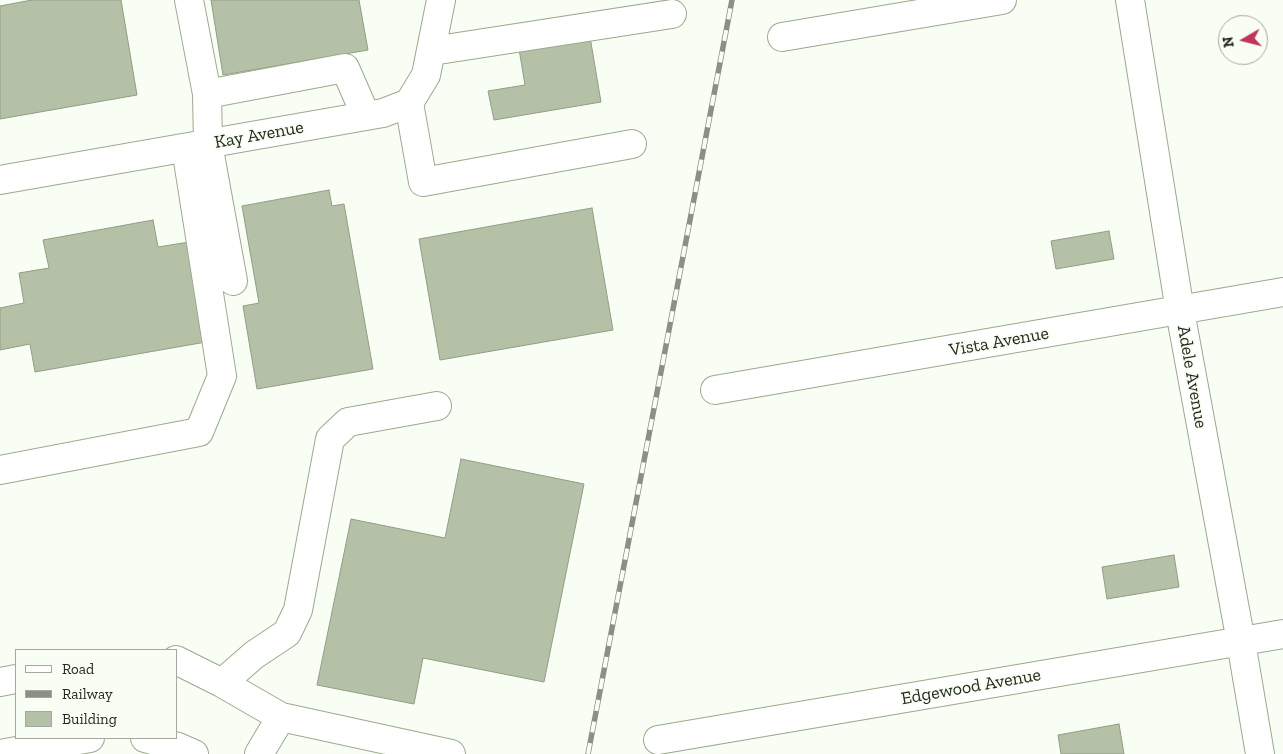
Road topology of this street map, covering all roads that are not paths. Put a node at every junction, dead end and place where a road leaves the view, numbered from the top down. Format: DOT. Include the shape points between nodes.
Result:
graph roads {
  1 [pos="189,0"];
  2 [pos="441,0"];
  3 [pos="1002,0"];
  4 [pos="1130,0"];
  5 [pos="672,14"];
  6 [pos="782,37"];
  7 [pos="432,51"];
  8 [pos="207,94"];
  9 [pos="408,103"];
  10 [pos="366,116"];
  11 [pos="632,144"];
  12 [pos="197,146"];
  13 [pos="0,180"];
  14 [pos="233,281"];
  15 [pos="1283,292"];
  16 [pos="1180,311"];
  17 [pos="715,390"];
  18 [pos="437,406"];
  19 [pos="0,470"];
  20 [pos="1283,634"];
  21 [pos="1241,642"];
  22 [pos="178,661"];
  23 [pos="15,679"];
  24 [pos="0,682"];
  25 [pos="222,683"];
  26 [pos="281,717"];
  27 [pos="84,739"];
  28 [pos="149,739"];
  29 [pos="658,740"];
  30 [pos="0,754"];
  31 [pos="194,754"];
  32 [pos="259,754"];
  33 [pos="451,754"];
  34 [pos="1260,754"];
  1 -- 8 [label="street"];
  2 -- 7 [label="street"];
  3 -- 6 [label="street"];
  4 -- 16 [label="street, Adele Avenue"];
  5 -- 7 [label="street"];
  7 -- 9 [label="street" via="426,74"];
  8 -- 10 [label="street" via="345,68 360,80"];
  8 -- 12 [label="street"];
  9 -- 10 [label="street, Kay Avenue"];
  9 -- 11 [label="street" via="423,182"];
  10 -- 12 [label="street, Kay Avenue"];
  12 -- 13 [label="street, Kay Avenue"];
  12 -- 14 [label="street"];
  12 -- 19 [label="street" via="222,376 199,432"];
  15 -- 16 [label="street, Vista Avenue"];
  16 -- 17 [label="street, Vista Avenue"];
  16 -- 21 [label="street, Adele Avenue"];
  18 -- 25 [label="street" via="348,422 330,439 298,610 287,633 254,655"];
  20 -- 21 [label="street, Edgewood Avenue"];
  21 -- 29 [label="street, Edgewood Avenue"];
  21 -- 34 [label="street, Adele Avenue"];
  22 -- 25 [label="street"];
  23 -- 24 [label="street"];
  25 -- 26 [label="street"];
  26 -- 32 [label="street"];
  26 -- 33 [label="street"];
  27 -- 30 [label="street"];
  28 -- 31 [label="street"];
}
